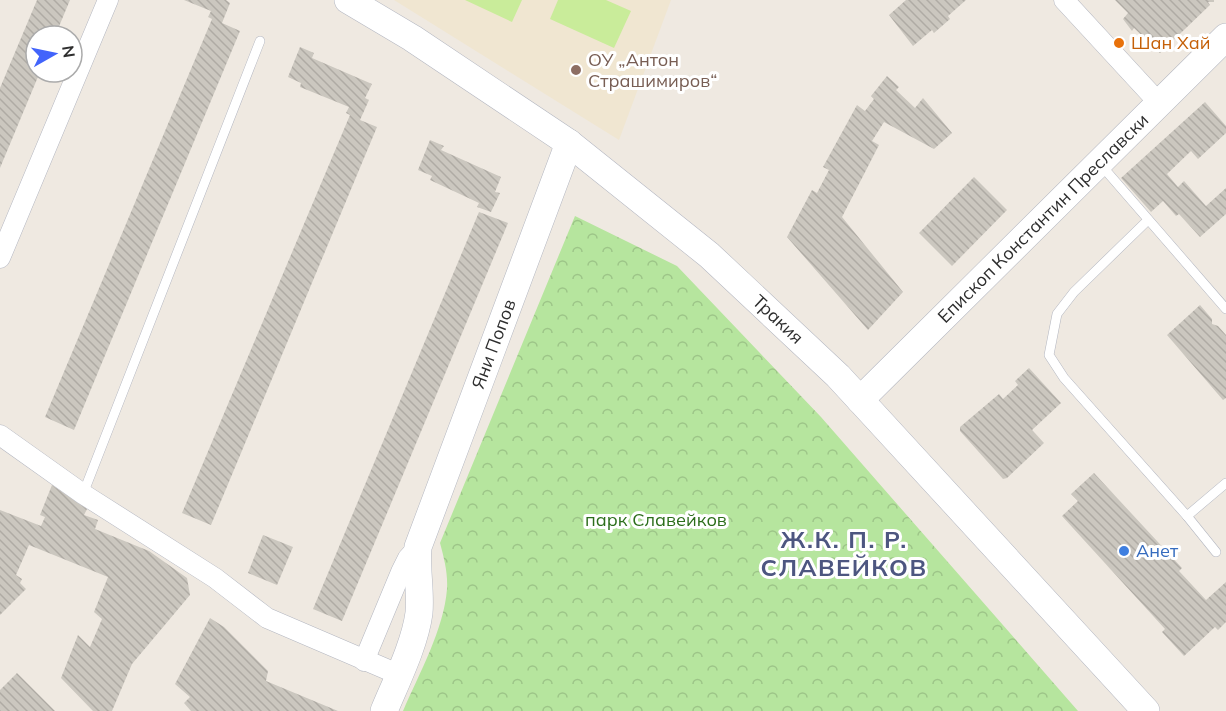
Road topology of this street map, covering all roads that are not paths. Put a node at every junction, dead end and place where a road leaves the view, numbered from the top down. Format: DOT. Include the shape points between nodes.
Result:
graph roads {
  1 [pos="108,0"];
  2 [pos="348,0"];
  3 [pos="1064,0"];
  4 [pos="1226,37"];
  5 [pos="260,41"];
  6 [pos="1159,103"];
  7 [pos="569,142"];
  8 [pos="1099,163"];
  9 [pos="1148,220"];
  10 [pos="0,258"];
  11 [pos="1226,309"];
  12 [pos="860,400"];
  13 [pos="0,435"];
  14 [pos="1226,483"];
  15 [pos="83,494"];
  16 [pos="1187,516"];
  17 [pos="418,547"];
  18 [pos="1216,552"];
  19 [pos="364,661"];
  20 [pos="400,675"];
  21 [pos="384,711"];
  22 [pos="1146,711"];
  1 -- 10 [label="street"];
  2 -- 7 [label="street, Тракия"];
  3 -- 6 [label="street"];
  4 -- 6 [label="street, Епископ Константин Преславски"];
  5 -- 15 [label="lane"];
  6 -- 8 [label="street, Епископ Константин Преславски"];
  7 -- 12 [label="street, Тракия" via="709,255"];
  7 -- 17 [label="street, Яни Попов"];
  8 -- 9 [label="lane"];
  8 -- 12 [label="street, Епископ Константин Преславски"];
  9 -- 11 [label="lane"];
  9 -- 16 [label="lane" via="1074,292 1057,314 1049,355 1064,378"];
  12 -- 22 [label="street, Тракия"];
  13 -- 15 [label="street"];
  14 -- 16 [label="lane"];
  15 -- 19 [label="street" via="215,578 267,618"];
  16 -- 18 [label="lane"];
  17 -- 19 [label="street, Яни Попов" via="401,572"];
  17 -- 20 [label="street, Яни Попов" via="419,614"];
  19 -- 20 [label="street"];
  20 -- 21 [label="street, Яни Попов"];
}
